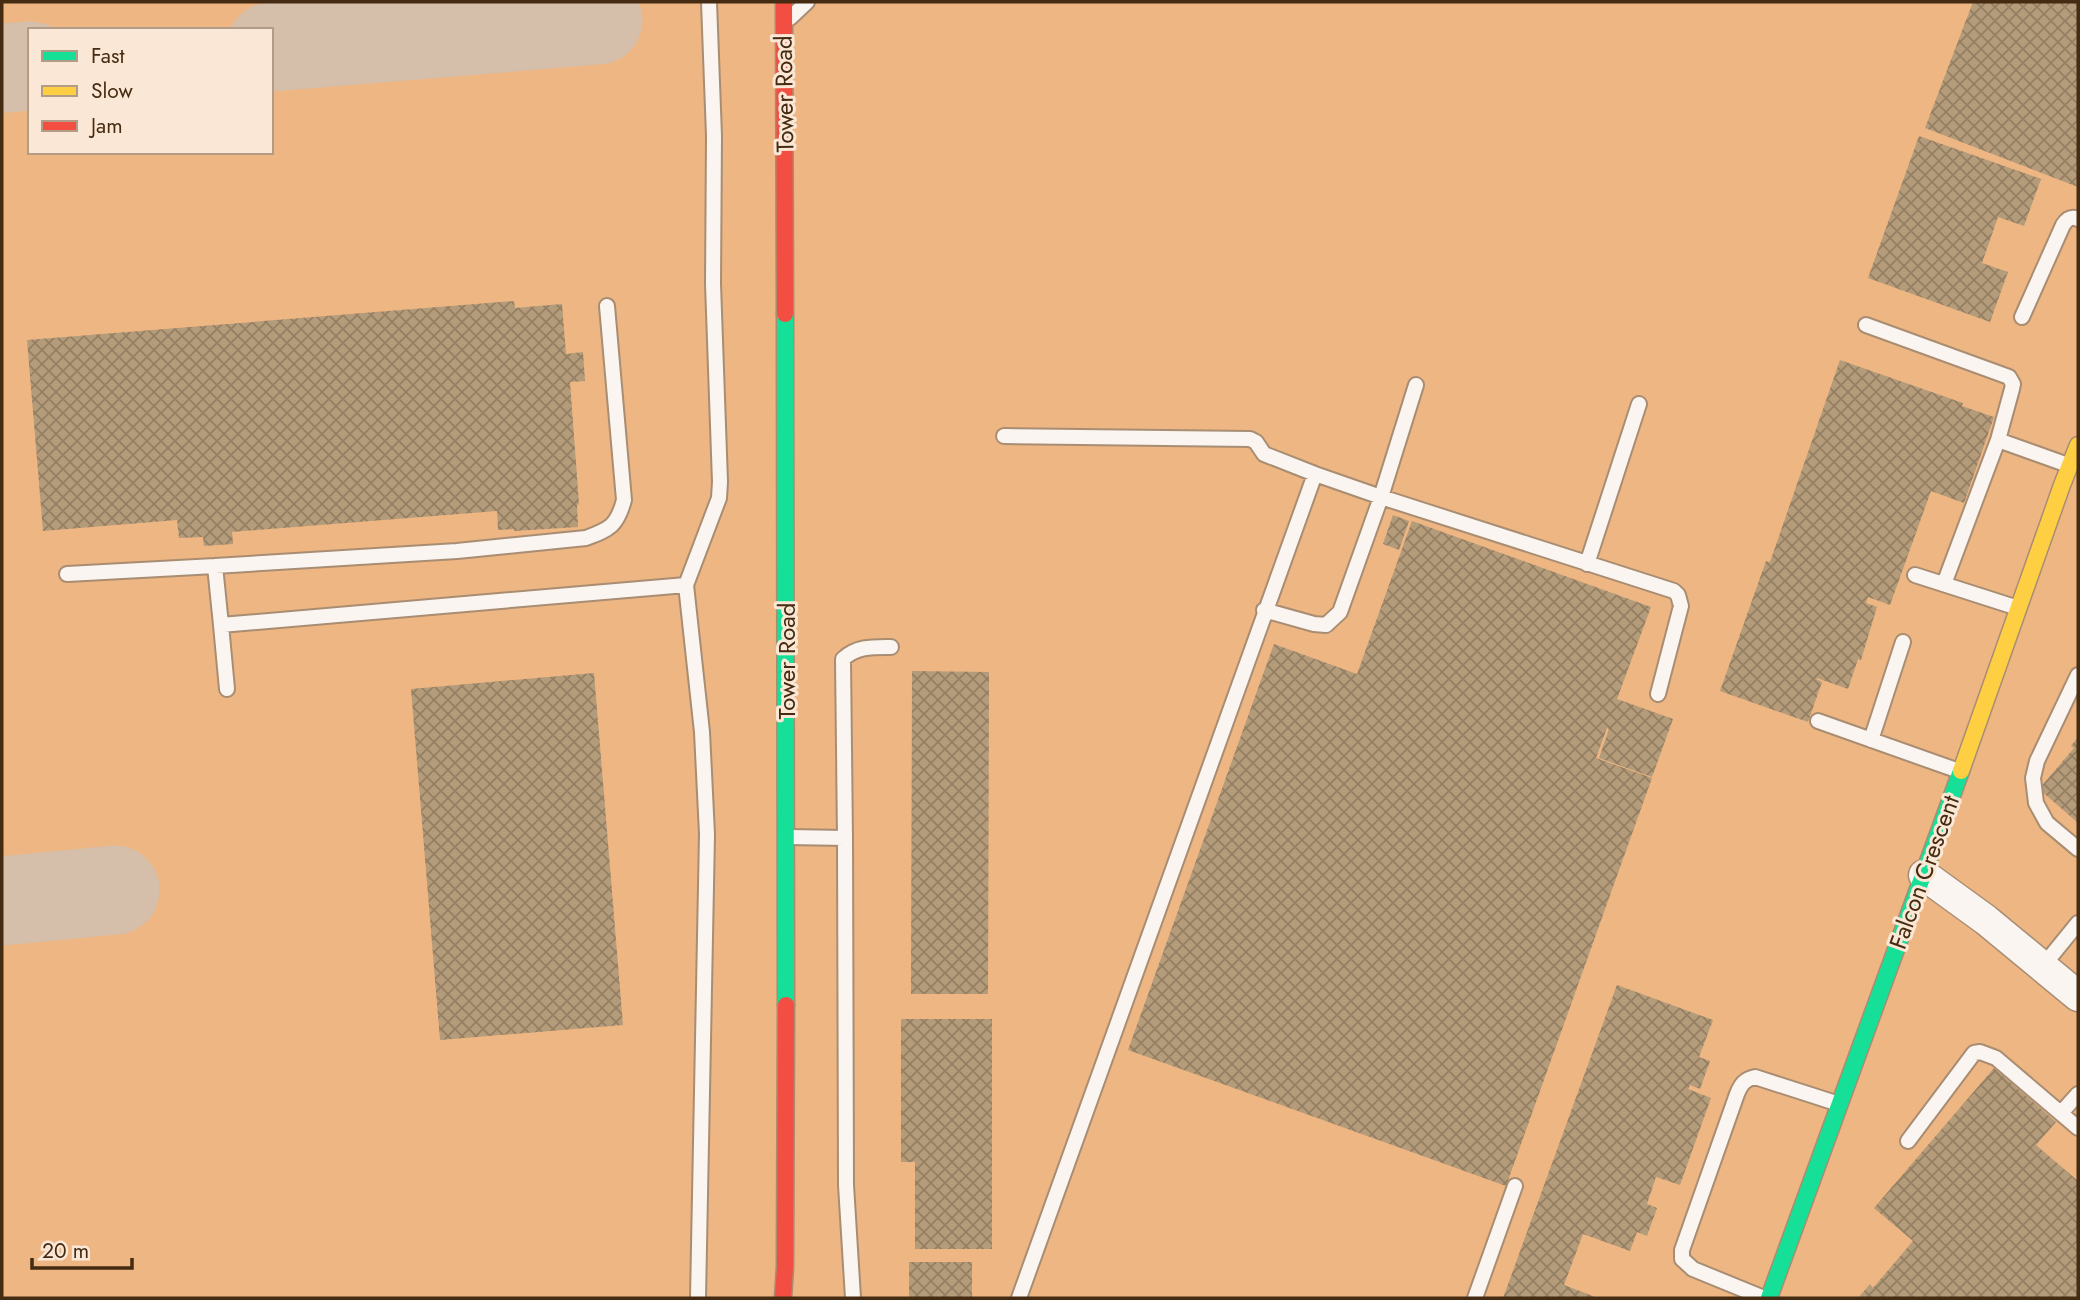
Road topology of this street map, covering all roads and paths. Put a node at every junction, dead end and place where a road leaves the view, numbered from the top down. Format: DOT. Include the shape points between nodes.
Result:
graph roads {
  1 [pos="709,2"];
  2 [pos="784,2"];
  3 [pos="807,2"];
  4 [pos="784,23"];
  5 [pos="2078,219"];
  6 [pos="607,306"];
  7 [pos="2022,317"];
  8 [pos="1866,325"];
  9 [pos="1416,385"];
  10 [pos="1639,404"];
  11 [pos="1004,436"];
  12 [pos="1998,440"];
  13 [pos="2078,445"];
  14 [pos="2069,466"];
  15 [pos="1315,474"];
  16 [pos="1381,497"];
  17 [pos="1587,564"];
  18 [pos="215,566"];
  19 [pos="67,574"];
  20 [pos="1916,575"];
  21 [pos="1944,584"];
  22 [pos="686,585"];
  23 [pos="2019,609"];
  24 [pos="1265,610"];
  25 [pos="221,625"];
  26 [pos="1903,642"];
  27 [pos="891,647"];
  28 [pos="2078,675"];
  29 [pos="227,689"];
  30 [pos="1658,694"];
  31 [pos="1818,721"];
  32 [pos="1871,740"];
  33 [pos="1961,771"];
  34 [pos="788,837"];
  35 [pos="845,838"];
  36 [pos="2078,849"];
  37 [pos="1924,875"];
  38 [pos="2078,923"];
  39 [pos="2043,966"];
  40 [pos="2078,996"];
  41 [pos="2078,1094"];
  42 [pos="1840,1104"];
  43 [pos="2061,1113"];
  44 [pos="2078,1128"];
  45 [pos="1908,1142"];
  46 [pos="1516,1186"];
  47 [pos="698,1298"];
  48 [pos="783,1298"];
  49 [pos="853,1298"];
  50 [pos="1019,1298"];
  51 [pos="1475,1298"];
  52 [pos="1767,1298"];
  1 -- 22 [label="lane" via="720,482 719,498"];
  2 -- 4 [label="street, Tower Road"];
  3 -- 4 [label="lane, Tower Road"];
  4 -- 34 [label="street, Tower Road"];
  5 -- 7 [label="lane" via="2068,219 2063,225"];
  6 -- 18 [label="lane" via="624,500 615,523 605,531 586,538 457,551"];
  8 -- 12 [label="lane" via="2009,377 2013,384"];
  9 -- 16 [label="lane"];
  10 -- 17 [label="lane"];
  11 -- 15 [label="lane" via="1243,438 1253,440 1264,454"];
  12 -- 14 [label="lane"];
  12 -- 21 [label="lane"];
  13 -- 14 [label="street, Falcon Crescent"];
  14 -- 23 [label="street, Falcon Crescent" via="2066,488"];
  15 -- 16 [label="lane"];
  15 -- 24 [label="lane"];
  16 -- 17 [label="lane"];
  16 -- 24 [label="lane" via="1334,619 1326,625 1314,624"];
  17 -- 30 [label="lane" via="1674,591 1681,600"];
  18 -- 19 [label="lane"];
  18 -- 25 [label="lane"];
  20 -- 21 [label="lane"];
  21 -- 23 [label="lane"];
  22 -- 25 [label="lane"];
  22 -- 47 [label="lane" via="702,732 707,834"];
  23 -- 33 [label="street, Falcon Crescent"];
  24 -- 50 [label="lane"];
  25 -- 29 [label="lane"];
  26 -- 32 [label="lane"];
  27 -- 35 [label="lane" via="866,647 843,659"];
  28 -- 36 [label="lane" via="2033,778 2036,803 2047,823"];
  31 -- 32 [label="lane"];
  32 -- 33 [label="lane"];
  33 -- 37 [label="street, Falcon Crescent"];
  34 -- 35 [label="lane"];
  34 -- 48 [label="street, Tower Road"];
  35 -- 49 [label="lane" via="846,1185"];
  37 -- 39 [label="street"];
  37 -- 42 [label="street, Falcon Crescent"];
  38 -- 39 [label="lane"];
  39 -- 40 [label="street"];
  41 -- 43 [label="lane"];
  42 -- 52 [label="street, Falcon Crescent"];
  42 -- 52 [label="lane" via="1755,1077 1741,1084 1737,1094 1682,1259 1693,1269"];
  43 -- 44 [label="lane"];
  43 -- 45 [label="lane" via="1996,1058 1974,1053"];
  46 -- 51 [label="lane"];
}
